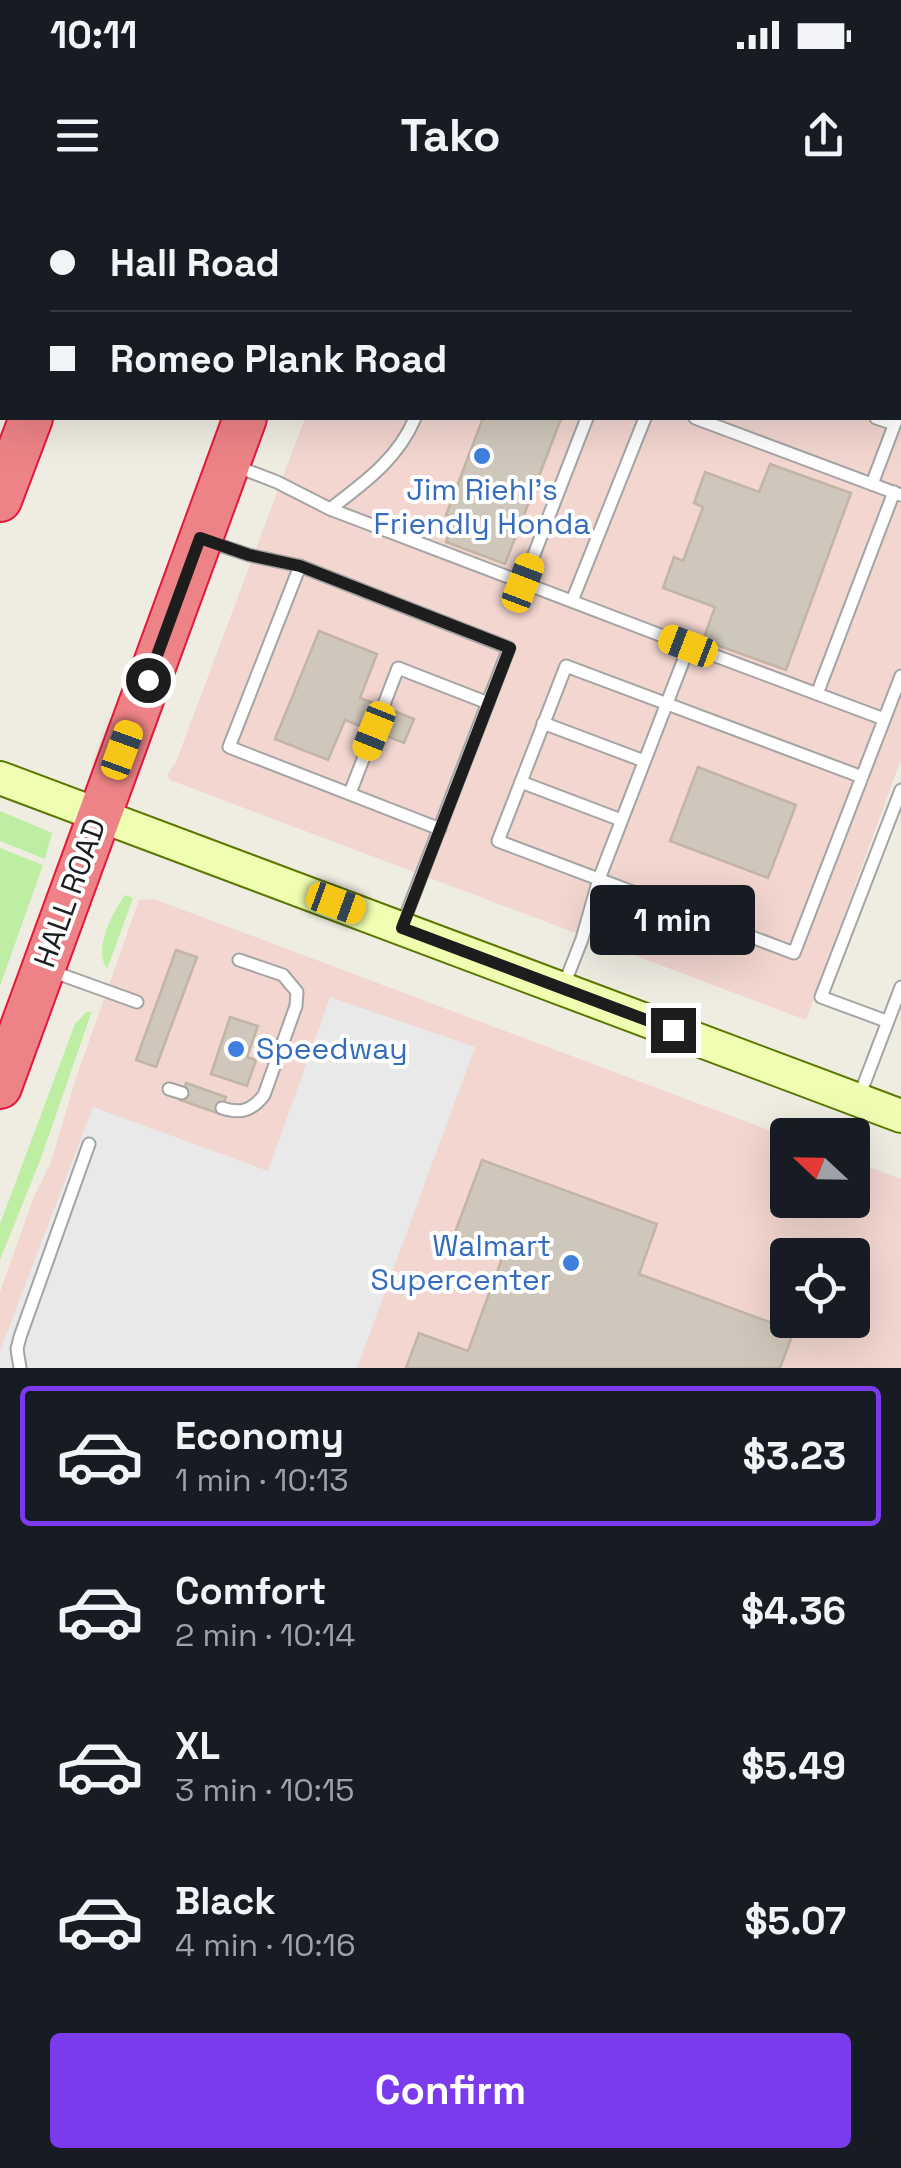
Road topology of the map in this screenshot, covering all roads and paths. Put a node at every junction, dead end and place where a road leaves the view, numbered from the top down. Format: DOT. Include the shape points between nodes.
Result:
graph roads {
  1 [pos="29,420"];
  2 [pos="243,420"];
  3 [pos="414,420"];
  4 [pos="587,420"];
  5 [pos="644,420"];
  6 [pos="700,420"];
  7 [pos="896,421"];
  8 [pos="228,463"];
  9 [pos="872,484"];
  10 [pos="3,485"];
  11 [pos="898,493"];
  12 [pos="330,510"];
  13 [pos="200,538"];
  14 [pos="300,566"];
  15 [pos="523,583"];
  16 [pos="572,602"];
  17 [pos="688,646"];
  18 [pos="901,676"];
  19 [pos="817,694"];
  20 [pos="488,703"];
  21 [pos="666,704"];
  22 [pos="383,707"];
  23 [pos="884,719"];
  24 [pos="544,723"];
  25 [pos="374,731"];
  26 [pos="644,762"];
  27 [pos="862,777"];
  28 [pos="0,778"];
  29 [pos="521,782"];
  30 [pos="901,790"];
  31 [pos="350,793"];
  32 [pos="98,815"];
  33 [pos="622,820"];
  34 [pos="440,829"];
  35 [pos="598,879"];
  36 [pos="402,928"];
  37 [pos="240,960"];
  38 [pos="42,968"];
  39 [pos="562,988"];
  40 [pos="901,988"];
  41 [pos="137,1002"];
  42 [pos="886,1021"];
  43 [pos="0,1087"];
  44 [pos="858,1100"];
  45 [pos="222,1108"];
  46 [pos="901,1116"];
  47 [pos="89,1144"];
  48 [pos="20,1368"];
  1 -- 10 [label="highway"];
  2 -- 8 [label="highway, HALL ROAD"];
  3 -- 12 [label="lane" via="386,463"];
  4 -- 15 [label="lane"];
  5 -- 16 [label="lane"];
  6 -- 9 [label="lane"];
  7 -- 9 [label="lane"];
  8 -- 12 [label="lane"];
  8 -- 13 [label="highway, HALL ROAD"];
  9 -- 11 [label="lane"];
  11 -- 19 [label="lane"];
  12 -- 15 [label="lane"];
  13 -- 14 [label="lane"];
  13 -- 32 [label="highway, HALL ROAD"];
  14 -- 20 [label="lane" via="510,648"];
  14 -- 31 [label="lane" via="229,746"];
  15 -- 16 [label="lane"];
  16 -- 17 [label="lane"];
  17 -- 19 [label="lane"];
  17 -- 21 [label="lane"];
  18 -- 23 [label="lane"];
  19 -- 23 [label="lane"];
  20 -- 22 [label="lane" via="398,668"];
  20 -- 34 [label="lane"];
  21 -- 24 [label="lane" via="566,666"];
  21 -- 26 [label="lane"];
  21 -- 27 [label="lane"];
  23 -- 27 [label="lane"];
  24 -- 26 [label="lane"];
  24 -- 29 [label="lane"];
  25 -- 31 [label="lane"];
  26 -- 33 [label="lane"];
  27 -- 35 [label="lane" via="794,953"];
  28 -- 32 [label="main road"];
  29 -- 33 [label="lane"];
  29 -- 35 [label="lane" via="498,840"];
  30 -- 42 [label="lane" via="821,998"];
  31 -- 34 [label="lane"];
  32 -- 36 [label="main road"];
  32 -- 38 [label="highway, HALL ROAD"];
  33 -- 35 [label="lane"];
  34 -- 36 [label="lane"];
  35 -- 39 [label="lane"];
  36 -- 39 [label="main road"];
  37 -- 45 [label="lane" via="283,975 297,992 296,1006 264,1095 242,1112"];
  38 -- 41 [label="lane"];
  38 -- 43 [label="highway, HALL ROAD"];
  39 -- 44 [label="main road"];
  40 -- 42 [label="lane"];
  42 -- 44 [label="lane"];
  44 -- 46 [label="main road"];
  47 -- 48 [label="lane" via="20,1337"];
}
